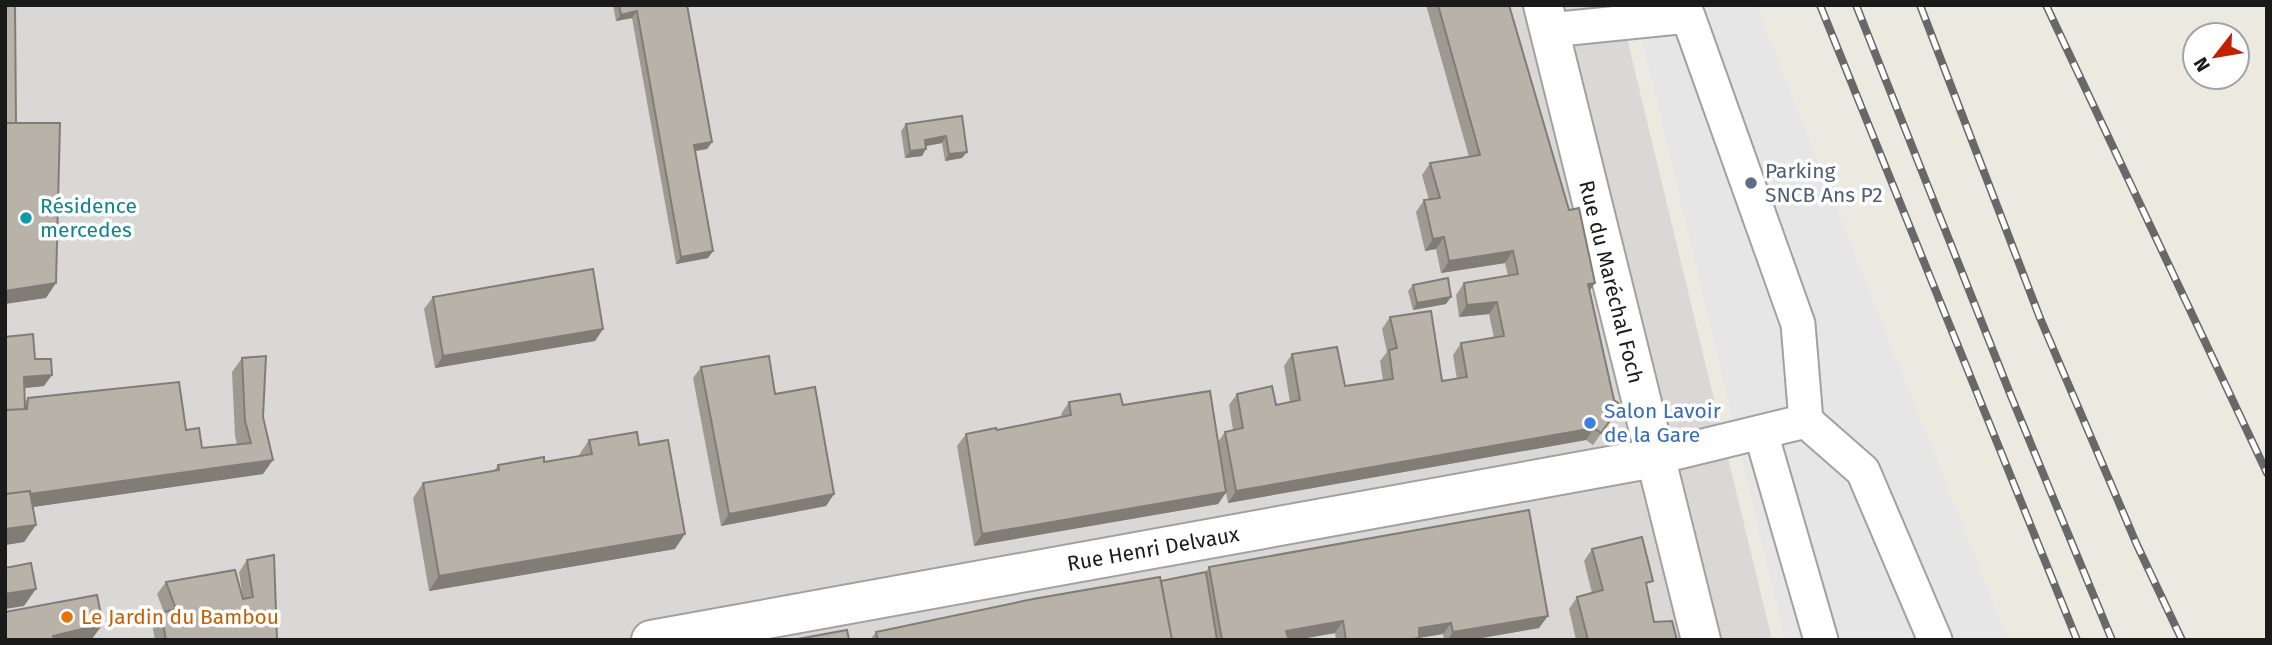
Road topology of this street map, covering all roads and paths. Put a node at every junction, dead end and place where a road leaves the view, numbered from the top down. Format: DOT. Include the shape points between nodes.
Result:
graph roads {
  1 [pos="1547,18"];
  2 [pos="1806,421"];
  3 [pos="1761,433"];
  4 [pos="1654,458"];
  5 [pos="651,640"];
  6 [pos="1701,640"];
  7 [pos="1821,640"];
  8 [pos="1935,640"];
  1 -- 2 [label="lane" via="1688,16 1798,324"];
  1 -- 4 [label="street, Rue du Maréchal Foch"];
  2 -- 3 [label="lane"];
  2 -- 8 [label="lane" via="1863,471"];
  3 -- 4 [label="lane"];
  3 -- 7 [label="lane"];
  4 -- 5 [label="street, Rue Henri Delvaux"];
  4 -- 6 [label="street, Rue du Maréchal Foch"];
}
